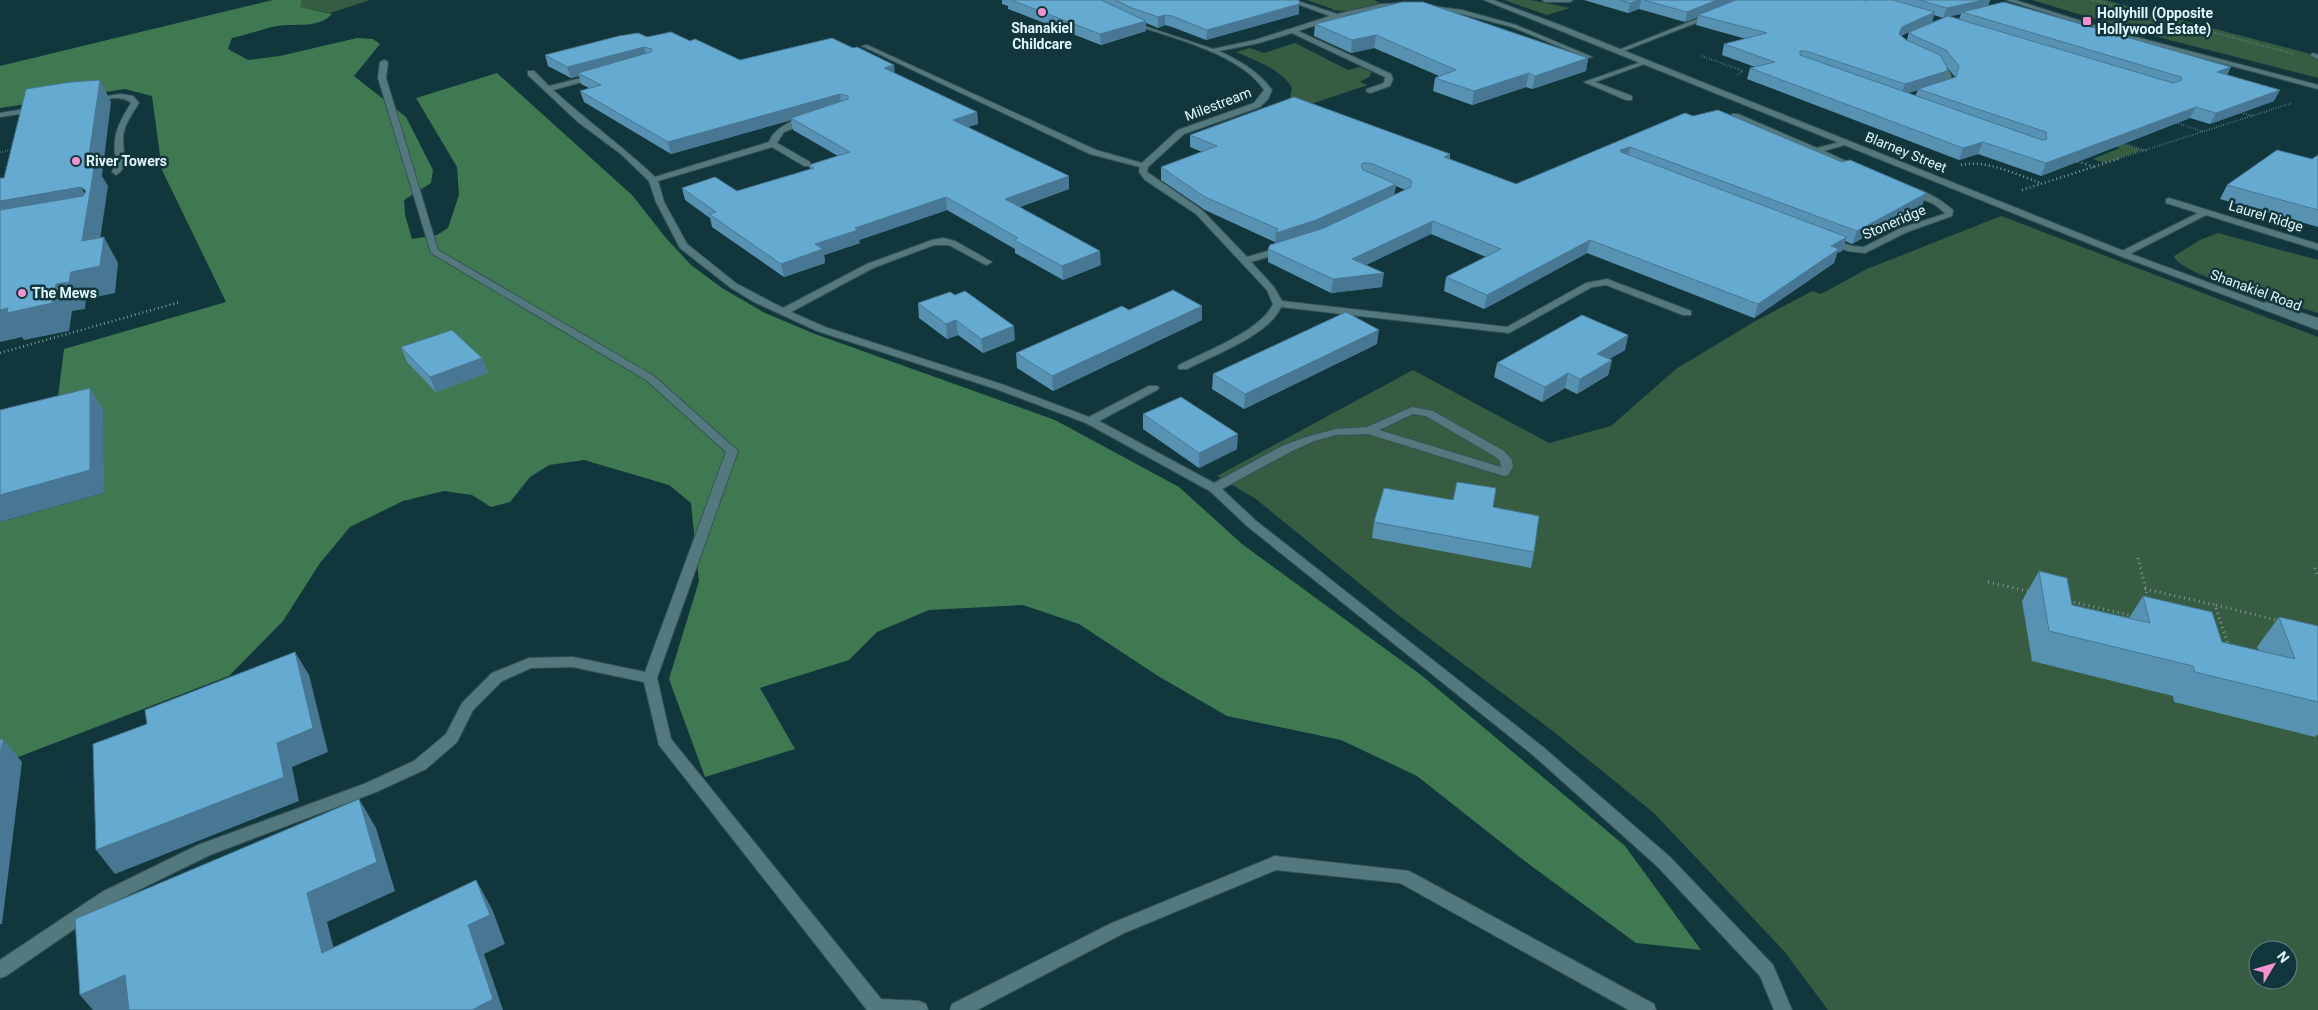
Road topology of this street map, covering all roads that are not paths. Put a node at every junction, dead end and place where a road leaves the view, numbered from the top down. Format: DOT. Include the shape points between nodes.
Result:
graph roads {
  1 [pos="1289,0"];
  2 [pos="1487,0"];
  3 [pos="1545,0"];
  4 [pos="1570,0"];
  5 [pos="2007,3"];
  6 [pos="1716,14"];
  7 [pos="1119,16"];
  8 [pos="1338,16"];
  9 [pos="1293,31"];
  10 [pos="1544,37"];
  11 [pos="1524,39"];
  12 [pos="865,46"];
  13 [pos="1212,51"];
  14 [pos="1620,51"];
  15 [pos="1926,56"];
  16 [pos="1589,57"];
  17 [pos="384,62"];
  18 [pos="1646,62"];
  19 [pos="531,73"];
  20 [pos="603,74"];
  21 [pos="2318,87"];
  22 [pos="548,89"];
  23 [pos="1934,90"];
  24 [pos="1370,91"];
  25 [pos="1629,98"];
  26 [pos="82,100"];
  27 [pos="45,107"];
  28 [pos="0,115"];
  29 [pos="1735,116"];
  30 [pos="812,118"];
  31 [pos="1845,142"];
  32 [pos="773,144"];
  33 [pos="1816,151"];
  34 [pos="807,164"];
  35 [pos="1144,166"];
  36 [pos="116,172"];
  37 [pos="1867,173"];
  38 [pos="653,180"];
  39 [pos="1902,187"];
  40 [pos="2169,201"];
  41 [pos="2206,212"];
  42 [pos="1820,239"];
  43 [pos="1294,245"];
  44 [pos="2318,247"];
  45 [pos="2123,254"];
  46 [pos="1244,261"];
  47 [pos="987,262"];
  48 [pos="2184,278"];
  49 [pos="1278,304"];
  50 [pos="783,312"];
  51 [pos="1687,313"];
  52 [pos="2318,321"];
  53 [pos="2318,328"];
  54 [pos="1183,367"];
  55 [pos="1153,388"];
  56 [pos="1090,421"];
  57 [pos="1369,430"];
  58 [pos="1214,488"];
  59 [pos="650,678"];
  60 [pos="0,970"];
  61 [pos="919,1010"];
  62 [pos="958,1010"];
  63 [pos="1647,1010"];
  64 [pos="1783,1010"];
  1 -- 8 [label="street"];
  2 -- 14 [label="street, Blarney Street"];
  3 -- 4 [label="street"];
  5 -- 21 [label="street"];
  6 -- 14 [label="street"];
  7 -- 13 [label="street, Milestream"];
  8 -- 9 [label="street"];
  8 -- 10 [label="street" via="1388,6 1444,7 1493,18"];
  9 -- 13 [label="street"];
  9 -- 24 [label="street" via="1388,76 1387,84"];
  10 -- 11 [label="street"];
  10 -- 16 [label="street"];
  12 -- 35 [label="street" via="1093,152"];
  13 -- 35 [label="street, Milestream" via="1258,76 1268,90 1265,97 1257,105 1181,132"];
  14 -- 18 [label="street, Blarney Street"];
  15 -- 23 [label="street" via="1938,63 1949,77 1948,84"];
  17 -- 59 [label="street" via="382,78 434,252 650,378 732,451"];
  18 -- 25 [label="street" via="1588,82"];
  18 -- 31 [label="street, Blarney Street"];
  19 -- 22 [label="street"];
  20 -- 22 [label="street"];
  22 -- 38 [label="street"];
  26 -- 36 [label="street" via="120,96 130,98 134,103 121,125 117,150 121,161"];
  27 -- 28 [label="street"];
  29 -- 33 [label="street"];
  30 -- 32 [label="street" via="783,128"];
  31 -- 33 [label="street"];
  31 -- 45 [label="street, Blarney Street"];
  32 -- 34 [label="street"];
  32 -- 38 [label="street"];
  33 -- 37 [label="street"];
  35 -- 46 [label="street" via="1148,178 1199,212"];
  38 -- 50 [label="street" via="660,202 683,246 734,286"];
  39 -- 42 [label="street, Stoneridge" via="1936,202 1950,212 1948,216 1904,230 1865,250 1851,250"];
  40 -- 41 [label="street, Laurel Ridge"];
  41 -- 44 [label="street, Laurel Ridge"];
  41 -- 45 [label="street, Laurel Ridge"];
  43 -- 46 [label="street"];
  45 -- 48 [label="street, Blarney Street"];
  46 -- 49 [label="street" via="1271,289"];
  47 -- 50 [label="street" via="952,243 932,243 870,266"];
  48 -- 52 [label="street, Blarney Street"];
  48 -- 53 [label="street, Shanakiel Road"];
  49 -- 51 [label="street" via="1509,330 1589,285 1607,282"];
  49 -- 54 [label="street" via="1273,315 1259,328"];
  50 -- 56 [label="street" via="822,329 1000,387"];
  55 -- 56 [label="street"];
  56 -- 58 [label="street"];
  57 -- 57 [label="street" via="1404,413 1421,411 1500,454 1507,467 1504,472"];
  57 -- 58 [label="street" via="1336,432 1310,439"];
  58 -- 64 [label="street" via="1251,523 1538,751 1664,862 1767,971"];
  59 -- 60 [label="street" via="573,662 529,663 497,677 468,707 452,738 420,765 370,788 204,850 108,897"];
  59 -- 61 [label="street" via="664,741 876,1007"];
  62 -- 63 [label="street" via="1118,928 1275,863 1403,876"];
}
